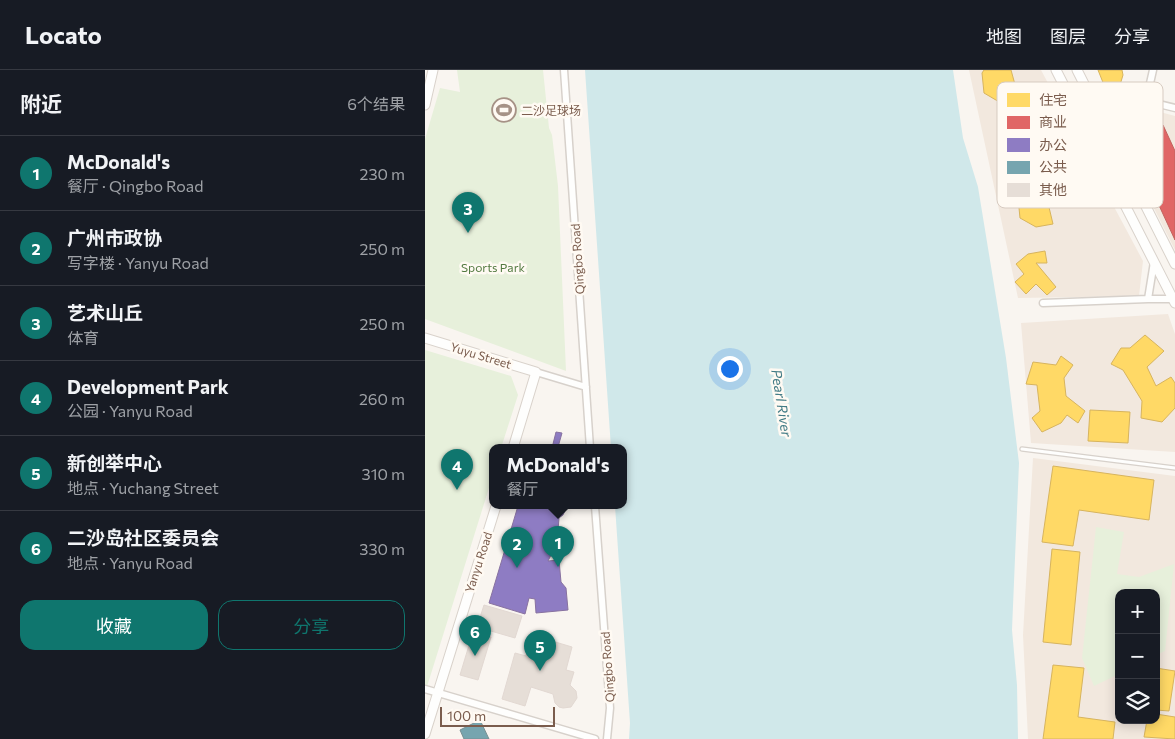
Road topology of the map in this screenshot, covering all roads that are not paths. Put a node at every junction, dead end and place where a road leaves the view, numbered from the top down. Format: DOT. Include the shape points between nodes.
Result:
graph roads {
  1 [pos="433,70"];
  2 [pos="564,70"];
  3 [pos="1055,70"];
  4 [pos="1077,70"];
  5 [pos="1061,82"];
  6 [pos="1083,82"];
  7 [pos="425,105"];
  8 [pos="1126,208"];
  9 [pos="1147,208"];
  10 [pos="1154,262"];
  11 [pos="1175,264"];
  12 [pos="1148,299"];
  13 [pos="1174,301"];
  14 [pos="1043,302"];
  15 [pos="425,338"];
  16 [pos="536,372"];
  17 [pos="586,387"];
  18 [pos="514,444"];
  19 [pos="590,444"];
  20 [pos="1022,449"];
  21 [pos="1175,468"];
  22 [pos="495,509"];
  23 [pos="595,509"];
  24 [pos="425,688"];
  25 [pos="438,692"];
  26 [pos="425,734"];
  27 [pos="595,739"];
  28 [pos="607,739"];
  1 -- 7 [label="main road"];
  2 -- 17 [label="street, Qingbo Road"];
  3 -- 5 [label="main road"];
  4 -- 6 [label="main road"];
  8 -- 10 [label="main road"];
  9 -- 11 [label="main road"];
  10 -- 12 [label="street"];
  10 -- 13 [label="main road"];
  12 -- 13 [label="street"];
  12 -- 14 [label="street"];
  15 -- 16 [label="main road, Yuyu Street"];
  16 -- 17 [label="street"];
  16 -- 18 [label="main road"];
  17 -- 19 [label="street, Qingbo Road"];
  20 -- 21 [label="lane"];
  22 -- 25 [label="main road, Yanyu Road"];
  23 -- 28 [label="street, Qingbo Road" via="610,708"];
  24 -- 25 [label="street"];
  25 -- 26 [label="main road, Yanyu Road"];
  25 -- 27 [label="street"];
}
